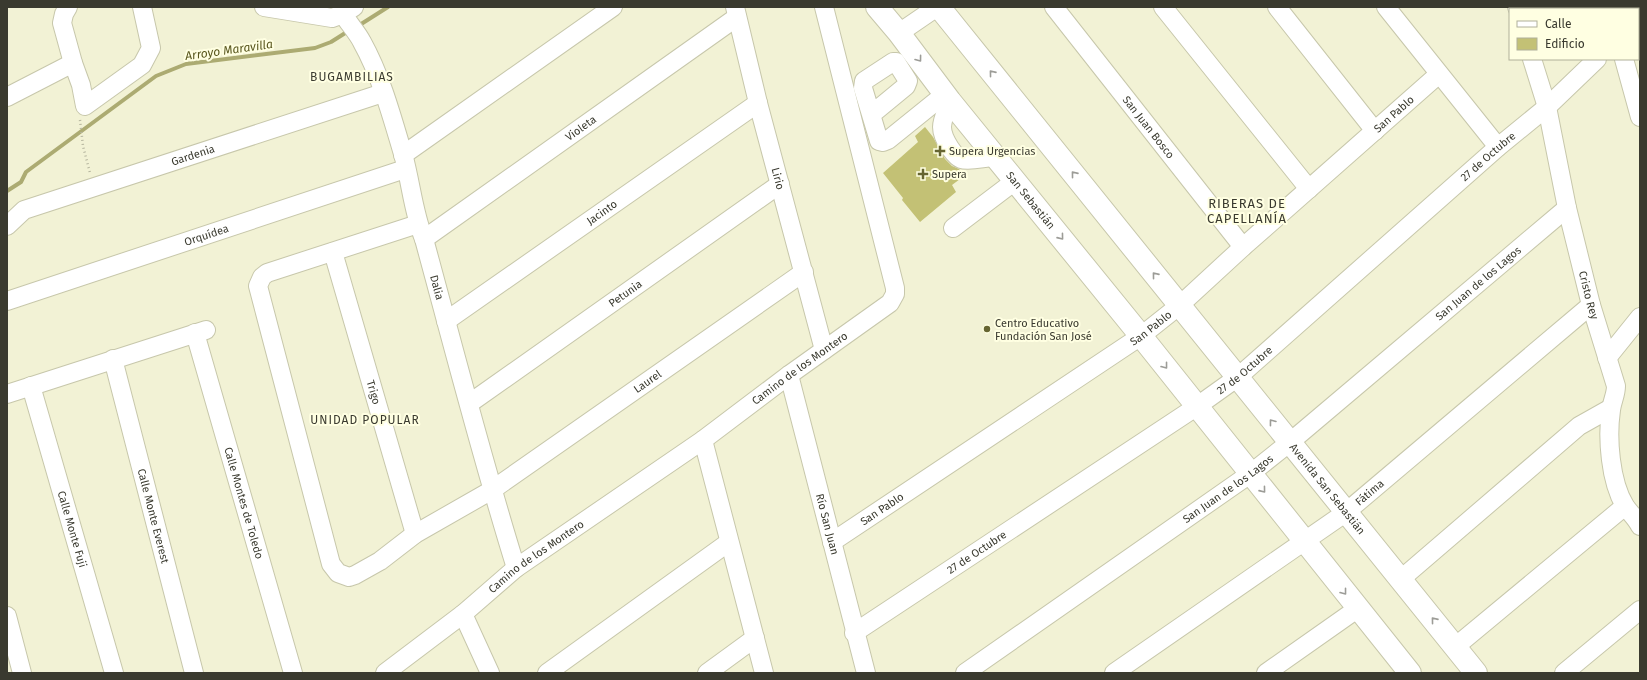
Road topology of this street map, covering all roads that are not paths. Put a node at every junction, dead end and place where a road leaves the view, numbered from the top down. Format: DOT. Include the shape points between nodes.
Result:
graph roads {
  1 [pos="142,7"];
  2 [pos="264,7"];
  3 [pos="613,7"];
  4 [pos="824,7"];
  5 [pos="877,7"];
  6 [pos="938,7"];
  7 [pos="1054,7"];
  8 [pos="1163,7"];
  9 [pos="1277,7"];
  10 [pos="1386,7"];
  11 [pos="736,12"];
  12 [pos="348,14"];
  13 [pos="65,15"];
  14 [pos="899,33"];
  15 [pos="1532,60"];
  16 [pos="1596,60"];
  17 [pos="1624,60"];
  18 [pos="73,63"];
  19 [pos="1439,74"];
  20 [pos="383,93"];
  21 [pos="7,97"];
  22 [pos="947,98"];
  23 [pos="758,103"];
  24 [pos="1546,107"];
  25 [pos="872,114"];
  26 [pos="1640,117"];
  27 [pos="1375,131"];
  28 [pos="1498,147"];
  29 [pos="995,157"];
  30 [pos="404,162"];
  31 [pos="1015,181"];
  32 [pos="780,184"];
  33 [pos="1309,189"];
  34 [pos="1567,208"];
  35 [pos="7,226"];
  36 [pos="953,228"];
  37 [pos="421,232"];
  38 [pos="1243,247"];
  39 [pos="333,252"];
  40 [pos="804,272"];
  41 [pos="7,301"];
  42 [pos="1180,305"];
  43 [pos="1591,305"];
  44 [pos="1640,317"];
  45 [pos="446,321"];
  46 [pos="1141,336"];
  47 [pos="824,350"];
  48 [pos="1607,358"];
  49 [pos="113,359"];
  50 [pos="789,375"];
  51 [pos="1238,377"];
  52 [pos="31,386"];
  53 [pos="7,394"];
  54 [pos="470,403"];
  55 [pos="1196,407"];
  56 [pos="1611,408"];
  57 [pos="703,440"];
  58 [pos="1289,444"];
  59 [pos="1250,474"];
  60 [pos="492,490"];
  61 [pos="1625,506"];
  62 [pos="1345,513"];
  63 [pos="1640,526"];
  64 [pos="415,534"];
  65 [pos="1304,541"];
  66 [pos="729,542"];
  67 [pos="832,542"];
  68 [pos="330,564"];
  69 [pos="516,568"];
  70 [pos="1401,579"];
  71 [pos="1358,608"];
  72 [pos="1640,610"];
  73 [pos="463,614"];
  74 [pos="7,616"];
  75 [pos="854,633"];
  76 [pos="755,638"];
  77 [pos="1455,647"];
  78 [pos="22,673"];
  79 [pos="114,673"];
  80 [pos="194,673"];
  81 [pos="293,673"];
  82 [pos="385,673"];
  83 [pos="490,673"];
  84 [pos="547,673"];
  85 [pos="707,673"];
  86 [pos="764,673"];
  87 [pos="866,673"];
  88 [pos="965,673"];
  89 [pos="1114,673"];
  90 [pos="1266,673"];
  91 [pos="1410,673"];
  92 [pos="1476,673"];
  93 [pos="1564,673"];
  1 -- 18 [label="street" via="150,48 146,61 82,114 81,85"];
  2 -- 12 [label="street" via="332,18"];
  3 -- 30 [label="street, Orquídea"];
  4 -- 47 [label="street, Camino de los Montero" via="895,294 890,303"];
  5 -- 14 [label="main road, San Sebastián"];
  6 -- 14 [label="street"];
  42 -- 6 [label="main road, one-way"];
  7 -- 38 [label="street, San Juan Bosco"];
  8 -- 33 [label="street"];
  9 -- 27 [label="street"];
  10 -- 19 [label="street"];
  11 -- 23 [label="street, Lirio"];
  11 -- 37 [label="street, Violeta"];
  12 -- 20 [label="street, Dalia"];
  13 -- 18 [label="street"];
  14 -- 22 [label="main road, San Sebastián, one-way"];
  15 -- 24 [label="street, Cristo Rey"];
  16 -- 24 [label="street, 27 de Octubre"];
  17 -- 26 [label="street"];
  18 -- 21 [label="street"];
  19 -- 27 [label="street, San Pablo"];
  19 -- 28 [label="street"];
  20 -- 30 [label="street, Dalia"];
  20 -- 35 [label="street, Gardenia" via="24,210"];
  22 -- 25 [label="street" via="883,142 879,141"];
  22 -- 29 [label="main road, San Sebastián"];
  22 -- 29 [label="street" via="941,130 956,156 965,159"];
  23 -- 32 [label="street, Lirio"];
  23 -- 45 [label="street, Jacinto"];
  24 -- 28 [label="street, 27 de Octubre"];
  24 -- 34 [label="street, Cristo Rey"];
  27 -- 33 [label="street, San Pablo"];
  28 -- 51 [label="street, 27 de Octubre"];
  29 -- 31 [label="main road, San Sebastián"];
  30 -- 37 [label="street, Dalia"];
  30 -- 41 [label="street, Orquídea"];
  31 -- 36 [label="street"];
  31 -- 46 [label="main road, San Sebastián, one-way"];
  32 -- 40 [label="street, Lirio"];
  32 -- 54 [label="street, Petunia"];
  33 -- 38 [label="street, San Pablo"];
  34 -- 43 [label="street, Cristo Rey"];
  34 -- 58 [label="street, San Juan de los Lagos"];
  37 -- 39 [label="street, Violeta"];
  37 -- 45 [label="street, Dalia"];
  38 -- 42 [label="street, San Pablo"];
  39 -- 64 [label="street, Trigo"];
  39 -- 68 [label="street, Violeta" via="268,273 262,277 258,286"];
  40 -- 47 [label="street, Lirio"];
  40 -- 60 [label="street, Laurel"];
  42 -- 46 [label="street, San Pablo"];
  42 -- 51 [label="main road, Avenida San Sebastián"];
  43 -- 48 [label="street, Cristo Rey"];
  43 -- 62 [label="street, Fátima"];
  44 -- 48 [label="street"];
  45 -- 54 [label="street, Dalia"];
  46 -- 55 [label="main road, one-way"];
  46 -- 67 [label="street, San Pablo"];
  47 -- 50 [label="street, Camino de los Montero"];
  48 -- 56 [label="street, Cristo Rey" via="1616,386 1616,396"];
  49 -- 52 [label="street"];
  49 -- 80 [label="street, Calle Monte Everest"];
  49 -- 81 [label="street, Calle Montes de Toledo" via="201,331"];
  50 -- 57 [label="street, Camino de los Montero"];
  50 -- 67 [label="street, Río San Juan"];
  51 -- 55 [label="street, 27 de Octubre"];
  58 -- 51 [label="main road, Avenida San Sebastián, one-way"];
  52 -- 53 [label="street"];
  52 -- 79 [label="street, Calle Monte Fuji"];
  54 -- 60 [label="street, Dalia"];
  55 -- 59 [label="main road"];
  55 -- 75 [label="street, 27 de Octubre"];
  56 -- 61 [label="street, Cristo Rey" via="1610,457"];
  56 -- 70 [label="street" via="1579,426"];
  57 -- 66 [label="street"];
  57 -- 69 [label="street, Camino de los Montero"];
  58 -- 59 [label="street, San Juan de los Lagos"];
  58 -- 62 [label="main road, Avenida San Sebastián"];
  59 -- 65 [label="main road, one-way"];
  59 -- 88 [label="street, San Juan de los Lagos"];
  60 -- 64 [label="street, Laurel"];
  60 -- 69 [label="street, Dalia"];
  61 -- 63 [label="street, Cristo Rey"];
  61 -- 77 [label="street"];
  62 -- 65 [label="street, Fátima"];
  62 -- 70 [label="main road, Avenida San Sebastián"];
  64 -- 68 [label="street, Laurel" via="380,561 355,575 349,577 338,574"];
  65 -- 71 [label="main road, one-way"];
  65 -- 89 [label="street, Fátima"];
  66 -- 76 [label="street"];
  66 -- 84 [label="street"];
  67 -- 75 [label="street, Río San Juan"];
  69 -- 73 [label="street, Camino de los Montero"];
  77 -- 70 [label="main road, Avenida San Sebastián, one-way"];
  71 -- 90 [label="street"];
  71 -- 91 [label="main road"];
  72 -- 93 [label="street"];
  73 -- 82 [label="street, Camino de los Montero"];
  73 -- 83 [label="street"];
  74 -- 78 [label="street"];
  75 -- 87 [label="street, Río San Juan"];
  76 -- 85 [label="street"];
  76 -- 86 [label="street"];
  77 -- 92 [label="main road, Avenida San Sebastián"];
}
